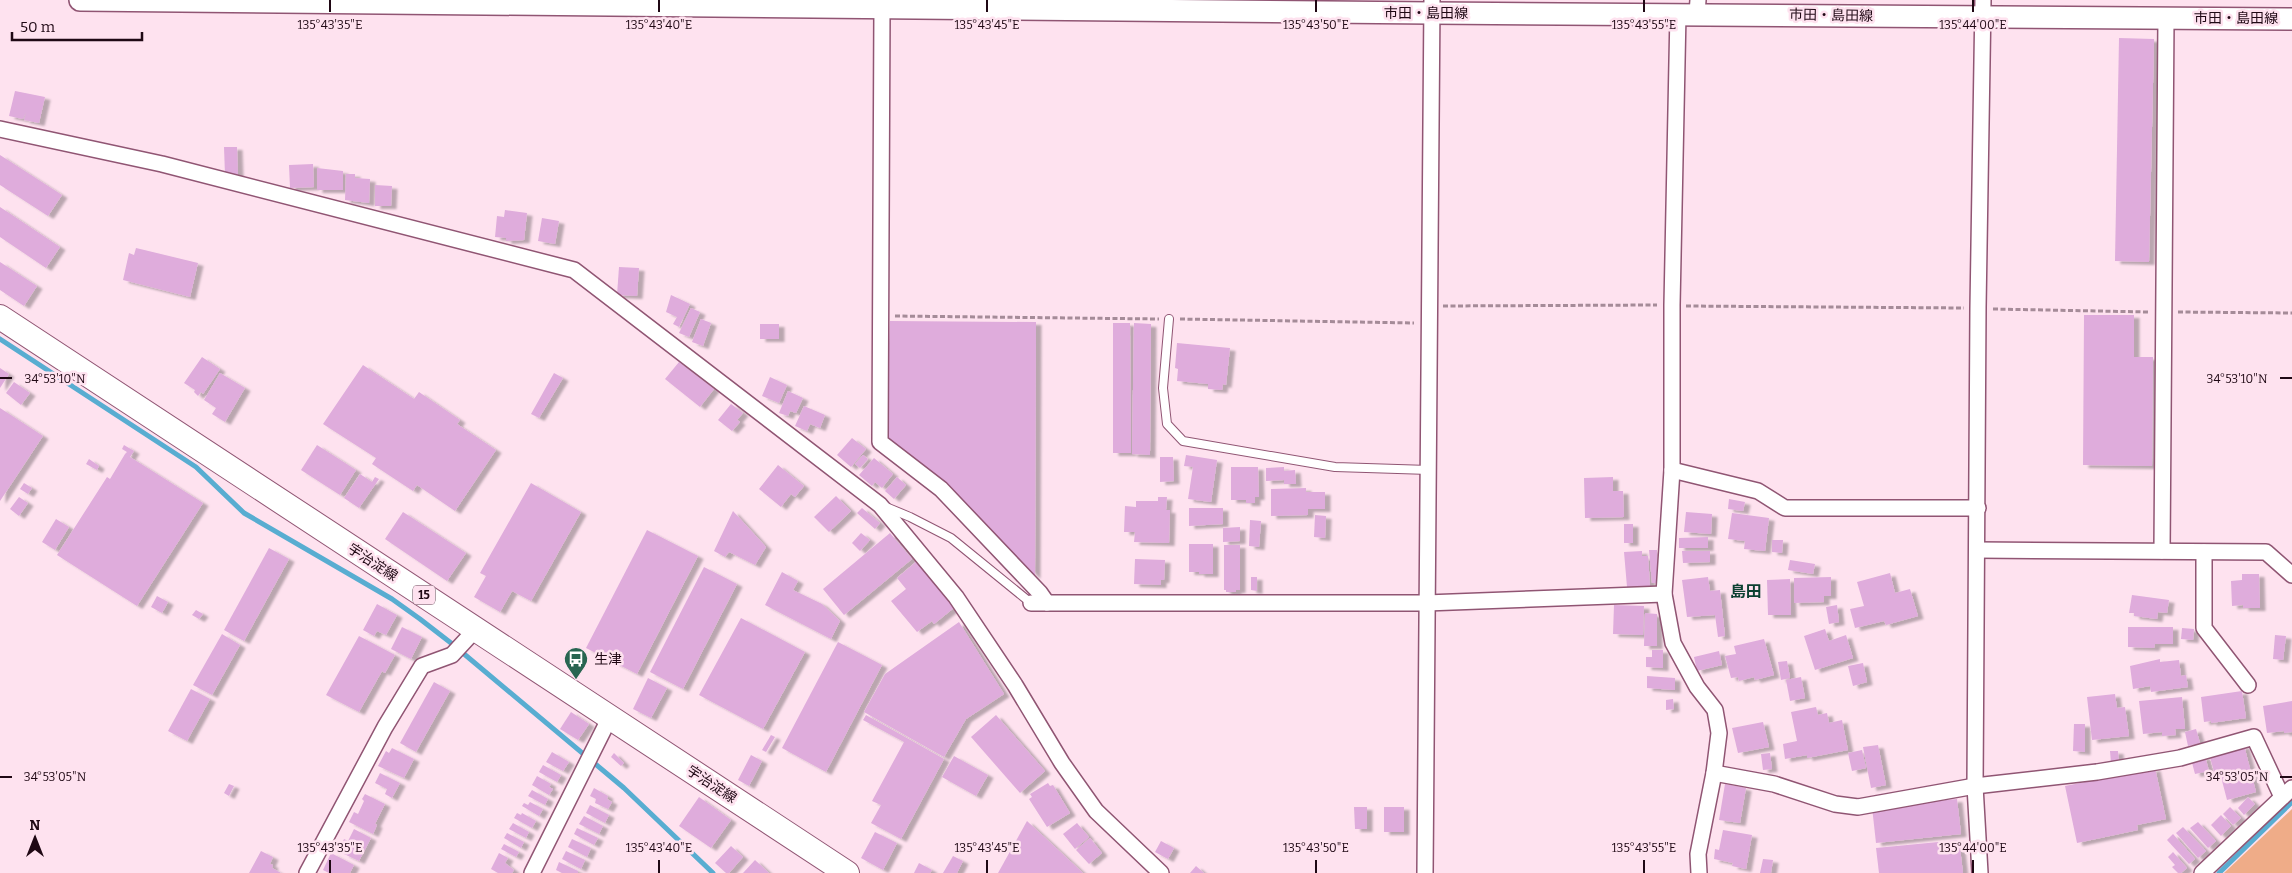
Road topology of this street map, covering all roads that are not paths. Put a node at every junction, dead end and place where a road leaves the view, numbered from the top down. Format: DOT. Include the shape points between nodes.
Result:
graph roads {
  1 [pos="80,0"];
  2 [pos="353,1"];
  3 [pos="882,6"];
  4 [pos="1432,7"];
  5 [pos="1983,8"];
  6 [pos="1691,9"];
  7 [pos="2166,18"];
  8 [pos="2292,18"];
  9 [pos="0,129"];
  10 [pos="0,317"];
  11 [pos="1168,319"];
  12 [pos="1429,470"];
  13 [pos="1672,470"];
  14 [pos="880,505"];
  15 [pos="1978,508"];
  16 [pos="1977,550"];
  17 [pos="2162,551"];
  18 [pos="2204,552"];
  19 [pos="2292,575"];
  20 [pos="1664,594"];
  21 [pos="1031,603"];
  22 [pos="1047,603"];
  23 [pos="1426,603"];
  24 [pos="476,630"];
  25 [pos="2248,685"];
  26 [pos="610,717"];
  27 [pos="1714,773"];
  28 [pos="1975,786"];
  29 [pos="2287,793"];
  30 [pos="307,873"];
  31 [pos="532,873"];
  32 [pos="847,873"];
  33 [pos="1161,873"];
  34 [pos="1425,873"];
  35 [pos="1699,873"];
  36 [pos="1980,873"];
  37 [pos="2202,873"];
  1 -- 2 [label="street, 市田・島田線"];
  2 -- 3 [label="street, 市田・島田線"];
  3 -- 4 [label="street, 市田・島田線"];
  3 -- 22 [label="street" via="880,442 940,489"];
  4 -- 6 [label="street, 市田・島田線"];
  4 -- 12 [label="street"];
  5 -- 6 [label="street, 市田・島田線"];
  5 -- 7 [label="street, 市田・島田線"];
  5 -- 15 [label="street"];
  6 -- 13 [label="street" via="1672,305"];
  7 -- 8 [label="street, 市田・島田線"];
  7 -- 17 [label="street"];
  9 -- 14 [label="street" via="162,164 574,270"];
  10 -- 24 [label="main road, 宇治淀線 / 15"];
  11 -- 12 [label="lane" via="1163,388 1167,424 1182,442 1335,467"];
  12 -- 23 [label="street"];
  13 -- 15 [label="street" via="1758,491 1786,508"];
  13 -- 20 [label="street"];
  14 -- 21 [label="lane" via="951,538"];
  14 -- 33 [label="street" via="956,597 1096,812"];
  15 -- 16 [label="street"];
  16 -- 17 [label="street"];
  16 -- 28 [label="street"];
  17 -- 18 [label="street"];
  18 -- 19 [label="street" via="2266,552"];
  18 -- 25 [label="street" via="2204,628"];
  20 -- 23 [label="street"];
  20 -- 27 [label="street" via="1673,643 1696,688 1716,710 1719,732"];
  21 -- 22 [label="street"];
  22 -- 23 [label="street"];
  23 -- 34 [label="street"];
  24 -- 26 [label="main road, 宇治淀線 / 15"];
  24 -- 30 [label="street" via="452,655 422,666 385,727"];
  26 -- 31 [label="street"];
  26 -- 32 [label="main road, 宇治淀線 / 15"];
  27 -- 28 [label="street" via="1774,784 1835,804 1858,807"];
  27 -- 35 [label="street" via="1698,854"];
  28 -- 29 [label="street" via="2097,772 2180,758 2254,737"];
  28 -- 36 [label="street"];
  29 -- 37 [label="street"];
}
